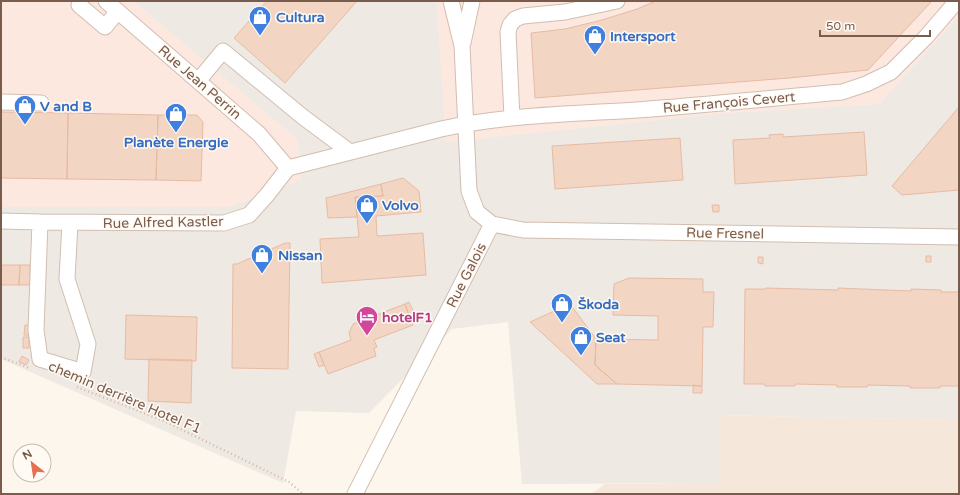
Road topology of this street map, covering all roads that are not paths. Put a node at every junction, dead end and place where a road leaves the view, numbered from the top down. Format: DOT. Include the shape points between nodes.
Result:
graph roads {
  1 [pos="106,1"];
  2 [pos="451,1"];
  3 [pos="472,1"];
  4 [pos="617,1"];
  5 [pos="957,1"];
  6 [pos="79,5"];
  7 [pos="118,11"];
  8 [pos="462,46"];
  9 [pos="198,80"];
  10 [pos="1,102"];
  11 [pos="41,103"];
  12 [pos="512,118"];
  13 [pos="466,123"];
  14 [pos="350,152"];
  15 [pos="288,168"];
  16 [pos="1,220"];
  17 [pos="40,222"];
  18 [pos="70,222"];
  19 [pos="492,224"];
  20 [pos="959,237"];
  21 [pos="356,494"];
  1 -- 7 [label="street, Rue Jean Perrin"];
  2 -- 8 [label="street"];
  3 -- 8 [label="street"];
  4 -- 12 [label="street" via="565,12 523,16 510,24 508,32"];
  5 -- 12 [label="street, Rue François Cevert" via="891,72 842,92 668,108"];
  6 -- 7 [label="street" via="105,27"];
  7 -- 9 [label="street, Rue Jean Perrin"];
  8 -- 13 [label="street"];
  9 -- 14 [label="street" via="223,51"];
  9 -- 15 [label="street, Rue Jean Perrin" via="259,134"];
  10 -- 11 [label="street"];
  12 -- 13 [label="street, Rue François Cevert"];
  13 -- 14 [label="street"];
  13 -- 19 [label="street" via="469,191 478,212"];
  14 -- 15 [label="street"];
  15 -- 18 [label="street, Rue Alfred Kastler" via="249,215 224,223"];
  16 -- 17 [label="street, Rue Alfred Kastler"];
  17 -- 18 [label="street, Rue Alfred Kastler"];
  17 -- 18 [label="street" via="36,330 40,359 84,372 88,344 67,279"];
  19 -- 20 [label="street, Rue Fresnel" via="523,230"];
  19 -- 21 [label="street, Rue Galois"];
}
